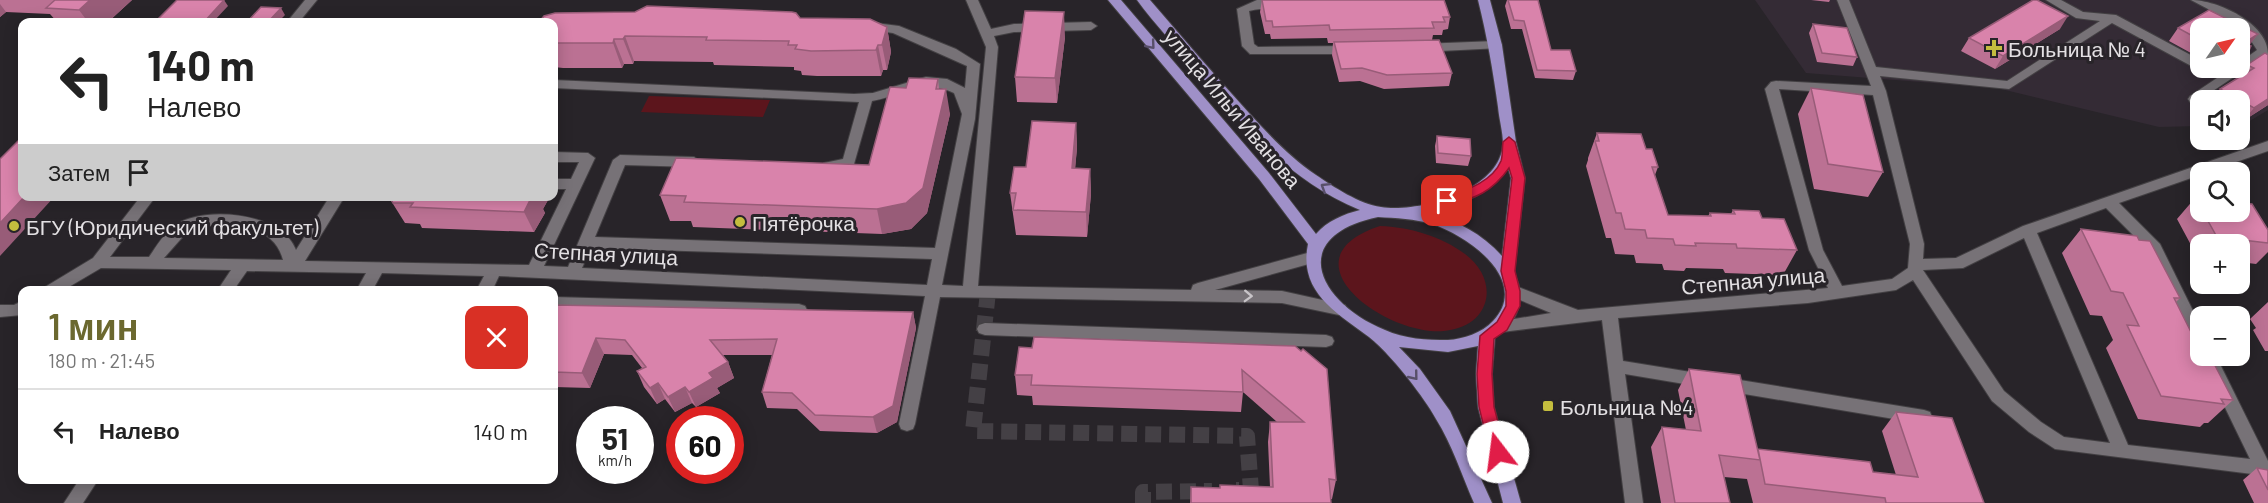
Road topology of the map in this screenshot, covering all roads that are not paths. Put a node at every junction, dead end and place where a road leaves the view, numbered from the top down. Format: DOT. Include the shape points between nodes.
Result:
graph roads {
  1 [pos="311,0"];
  2 [pos="972,0"];
  3 [pos="1114,0"];
  4 [pos="1143,0"];
  5 [pos="1484,0"];
  6 [pos="1843,0"];
  7 [pos="2052,0"];
  8 [pos="2196,0"];
  9 [pos="1297,2"];
  10 [pos="296,18"];
  11 [pos="2112,18"];
  12 [pos="2234,18"];
  13 [pos="853,25"];
  14 [pos="1091,26"];
  15 [pos="2250,30"];
  16 [pos="987,34"];
  17 [pos="1496,45"];
  18 [pos="1411,48"];
  19 [pos="1365,49"];
  20 [pos="2190,60"];
  21 [pos="2250,61"];
  22 [pos="1872,71"];
  23 [pos="2226,78"];
  24 [pos="558,84"];
  25 [pos="2208,90"];
  26 [pos="1879,91"];
  27 [pos="867,97"];
  28 [pos="968,118"];
  29 [pos="1509,142"];
  30 [pos="2268,146"];
  31 [pos="558,157"];
  32 [pos="712,163"];
  33 [pos="816,165"];
  34 [pos="558,184"];
  35 [pos="576,184"];
  36 [pos="145,201"];
  37 [pos="335,201"];
  38 [pos="2109,202"];
  39 [pos="1378,212"];
  40 [pos="1407,213"];
  41 [pos="2028,230"];
  42 [pos="586,242"];
  43 [pos="1314,251"];
  44 [pos="941,254"];
  45 [pos="98,262"];
  46 [pos="152,264"];
  47 [pos="243,265"];
  48 [pos="293,267"];
  49 [pos="377,268"];
  50 [pos="1916,268"];
  51 [pos="494,270"];
  52 [pos="534,271"];
  53 [pos="1508,271"];
  54 [pos="573,272"];
  55 [pos="58,286"];
  56 [pos="228,286"];
  57 [pos="367,286"];
  58 [pos="486,286"];
  59 [pos="933,291"];
  60 [pos="1513,291"];
  61 [pos="970,292"];
  62 [pos="1838,293"];
  63 [pos="1168,295"];
  64 [pos="558,303"];
  65 [pos="1340,309"];
  66 [pos="18,310"];
  67 [pos="812,310"];
  68 [pos="0,311"];
  69 [pos="1609,313"];
  70 [pos="1584,315"];
  71 [pos="2190,320"];
  72 [pos="1502,326"];
  73 [pos="985,329"];
  74 [pos="1375,333"];
  75 [pos="1487,336"];
  76 [pos="1326,341"];
  77 [pos="1616,366"];
  78 [pos="2213,366"];
  79 [pos="1939,419"];
  80 [pos="908,424"];
  81 [pos="2122,451"];
  82 [pos="2266,469"];
  83 [pos="86,484"];
  84 [pos="73,503"];
  85 [pos="1483,503"];
  86 [pos="1512,503"];
  87 [pos="1634,503"];
  1 -- 10 [label="street"];
  2 -- 16 [label="street"];
  3 -- 43 [label="main road, улица Ильи Иванова, one-way" via="1270,183"];
  39 -- 4 [label="main road, улица Ильи Иванова, one-way" via="1327,188 1292,164"];
  5 -- 17 [label="main road"];
  6 -- 22 [label="street"];
  7 -- 11 [label="street" via="2080,15"];
  8 -- 12 [label="street"];
  9 -- 19 [label="street" via="1257,4 1244,9 1248,46 1263,52"];
  11 -- 20 [label="street"];
  11 -- 22 [label="street" via="2009,85"];
  13 -- 28 [label="street" via="896,29 974,64"];
  14 -- 16 [label="street" via="1014,28"];
  15 -- 21 [label="street" via="2264,51"];
  16 -- 61 [label="street" via="992,47"];
  17 -- 18 [label="street"];
  17 -- 29 [label="main road"];
  22 -- 26 [label="street"];
  23 -- 25 [label="street"];
  24 -- 27 [label="street"];
  26 -- 50 [label="street" via="1917,244"];
  26 -- 62 [label="street" via="1784,85 1772,89 1816,249"];
  27 -- 28 [label="street" via="926,81 942,82 960,91"];
  27 -- 33 [label="street" via="849,161 839,166"];
  28 -- 44 [label="street"];
  29 -- 40 [label="main road" via="1507,161 1492,181 1473,192"];
  29 -- 53 [label="main road" via="1518,178"];
  30 -- 38 [label="street"];
  31 -- 35 [label="street" via="588,158"];
  32 -- 42 [label="street" via="620,160"];
  34 -- 35 [label="street"];
  35 -- 52 [label="street"];
  36 -- 45 [label="street"];
  37 -- 48 [label="street"];
  38 -- 41 [label="street"];
  38 -- 71 [label="street" via="2155,248"];
  39 -- 40 [label="main road"];
  39 -- 43 [label="main road" via="1343,222 1322,237"];
  40 -- 53 [label="main road" via="1434,219 1474,238"];
  41 -- 50 [label="street" via="1958,264"];
  41 -- 81 [label="street"];
  42 -- 44 [label="street"];
  42 -- 54 [label="street"];
  43 -- 63 [label="street" via="1219,285"];
  43 -- 65 [label="main road" via="1313,270 1320,286"];
  44 -- 59 [label="street"];
  45 -- 46 [label="street, Степная улица"];
  45 -- 55 [label="street"];
  46 -- 47 [label="street, Степная улица"];
  46 -- 48 [label="street" via="180,229 209,220 269,228 285,242"];
  47 -- 48 [label="street, Степная улица"];
  47 -- 56 [label="street"];
  48 -- 49 [label="street, Степная улица"];
  49 -- 51 [label="street, Степная улица"];
  49 -- 57 [label="street"];
  50 -- 62 [label="street, Степная улица" via="1896,284"];
  50 -- 81 [label="street" via="1998,396 2061,444"];
  51 -- 52 [label="street, Степная улица"];
  51 -- 58 [label="street"];
  52 -- 54 [label="street, Степная улица"];
  53 -- 60 [label="main road"];
  54 -- 59 [label="street, Степная улица"];
  59 -- 61 [label="street, Степная улица"];
  59 -- 80 [label="street" via="923,313"];
  60 -- 70 [label="street" via="1549,307"];
  60 -- 72 [label="main road" via="1513,306"];
  61 -- 63 [label="street, Степная улица"];
  62 -- 69 [label="street, Степная улица"];
  63 -- 65 [label="street, one-way" via="1282,297"];
  64 -- 67 [label="street"];
  65 -- 74 [label="main road"];
  66 -- 68 [label="street"];
  69 -- 70 [label="street, Степная улица"];
  69 -- 77 [label="street"];
  70 -- 72 [label="street"];
  72 -- 75 [label="main road"];
  73 -- 76 [label="street"];
  74 -- 75 [label="main road" via="1431,346 1463,346"];
  74 -- 85 [label="main road, one-way" via="1414,374 1444,417"];
  75 -- 86 [label="main road" via="1486,407"];
  77 -- 79 [label="street"];
  77 -- 87 [label="street"];
  78 -- 82 [label="street"];
  81 -- 82 [label="street"];
  83 -- 84 [label="street"];
}
